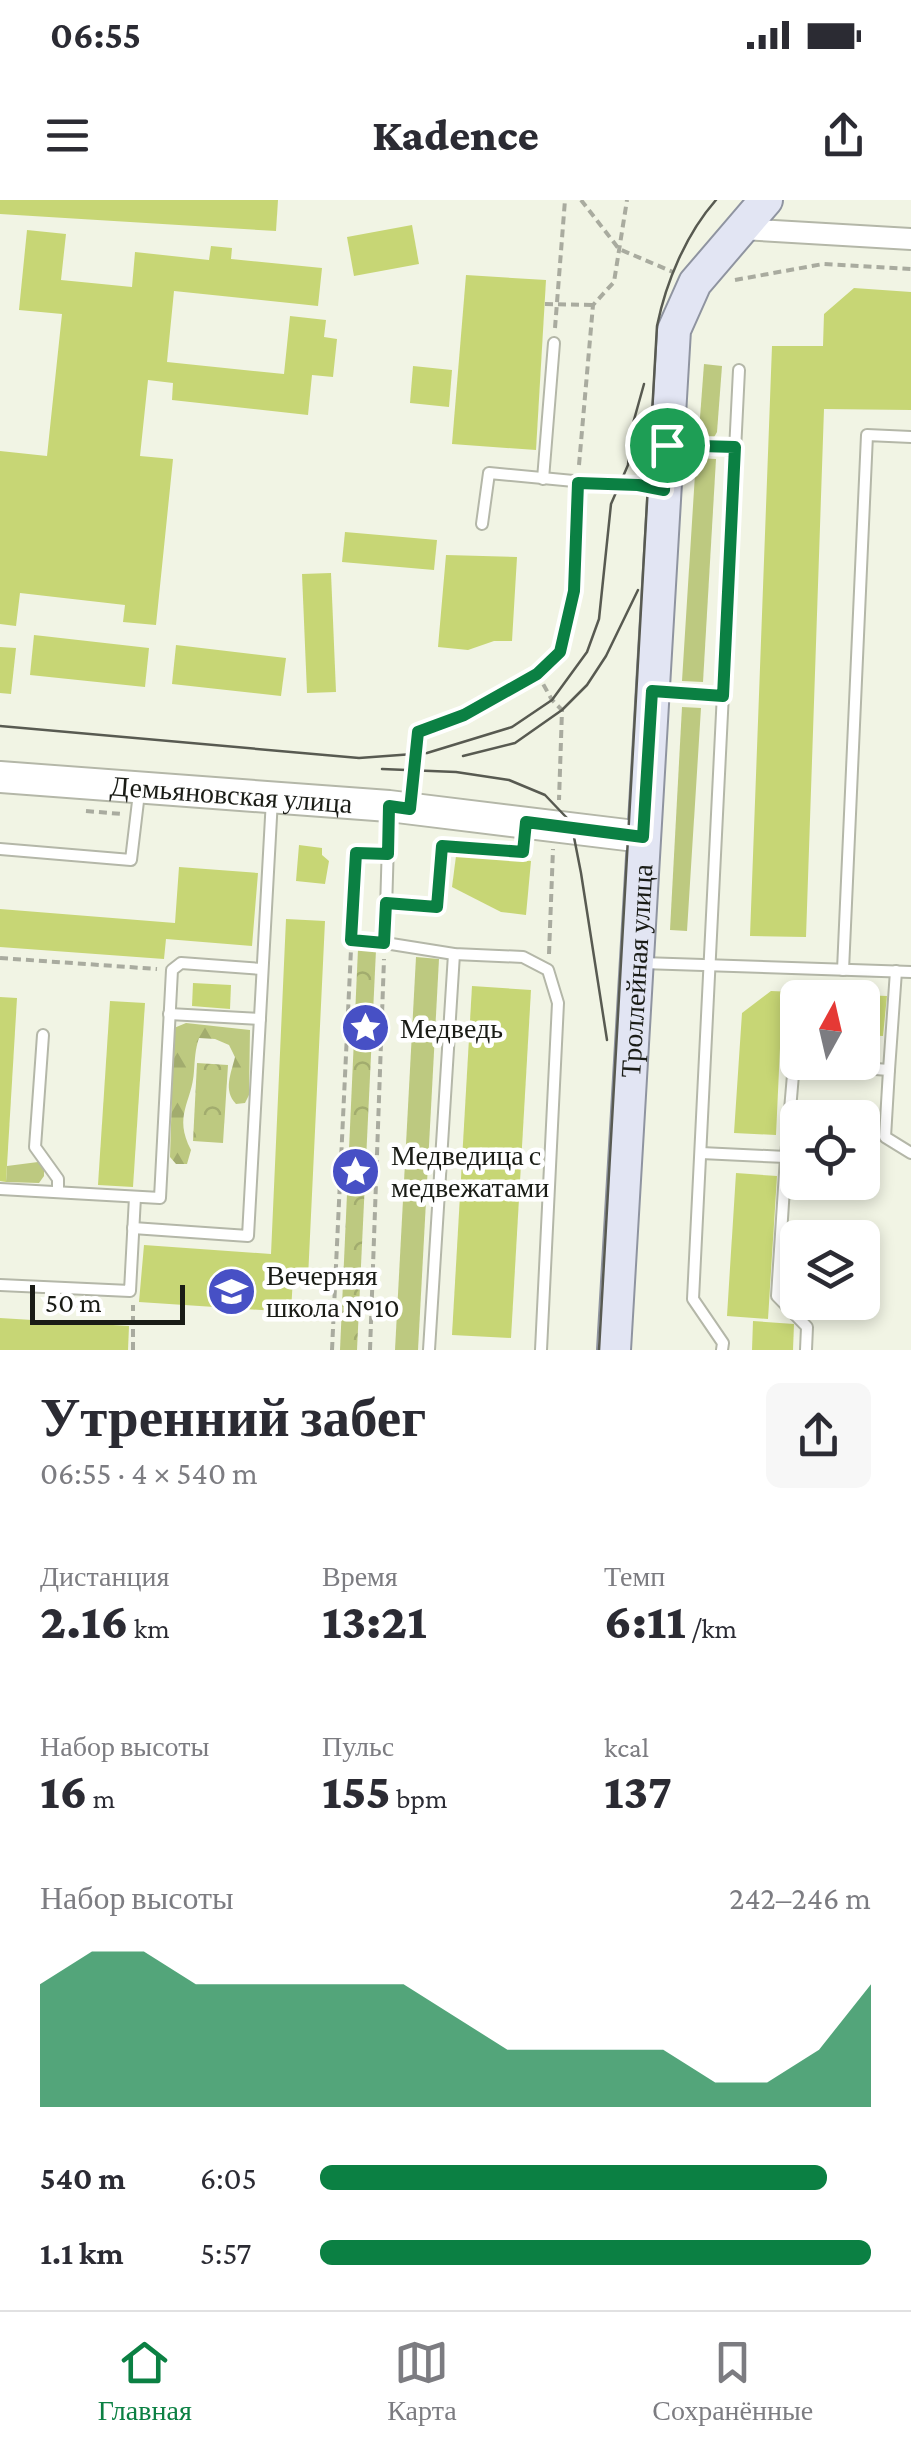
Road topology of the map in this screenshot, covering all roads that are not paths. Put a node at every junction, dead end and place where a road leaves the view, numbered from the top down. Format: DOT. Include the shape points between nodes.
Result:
graph roads {
  1 [pos="766,200"];
  2 [pos="741,229"];
  3 [pos="911,239"];
  4 [pos="554,342"];
  5 [pos="739,370"];
  6 [pos="911,437"];
  7 [pos="667,445"];
  8 [pos="735,447"];
  9 [pos="542,480"];
  10 [pos="664,490"];
  11 [pos="482,524"];
  12 [pos="652,691"];
  13 [pos="723,696"];
  14 [pos="0,777"];
  15 [pos="140,788"];
  16 [pos="272,798"];
  17 [pos="400,808"];
  18 [pos="526,822"];
  19 [pos="643,837"];
  20 [pos="0,849"];
  21 [pos="356,853"];
  22 [pos="388,854"];
  23 [pos="386,903"];
  24 [pos="454,954"];
  25 [pos="636,963"];
  26 [pos="710,965"];
  27 [pos="262,969"];
  28 [pos="843,970"];
  29 [pos="896,971"];
  30 [pos="911,972"];
  31 [pos="169,1014"];
  32 [pos="260,1019"];
  33 [pos="43,1035"];
  34 [pos="889,1070"];
  35 [pos="791,1100"];
  36 [pos="700,1153"];
  37 [pos="911,1153"];
  38 [pos="780,1156"];
  39 [pos="0,1189"];
  40 [pos="58,1192"];
  41 [pos="134,1197"];
  42 [pos="783,1200"];
  43 [pos="133,1228"];
  44 [pos="0,1285"];
  45 [pos="429,1350"];
  46 [pos="542,1350"];
  47 [pos="614,1350"];
  48 [pos="722,1350"];
  49 [pos="806,1350"];
  1 -- 2 [label="main road, Троллейная улица"];
  2 -- 3 [label="street"];
  2 -- 7 [label="main road, Троллейная улица" via="695,282 674,330"];
  4 -- 9 [label="lane"];
  5 -- 8 [label="lane"];
  6 -- 28 [label="lane" via="867,435"];
  7 -- 8 [label="lane"];
  7 -- 10 [label="main road, Троллейная улица"];
  8 -- 13 [label="lane"];
  9 -- 10 [label="lane"];
  9 -- 11 [label="lane" via="489,473"];
  10 -- 12 [label="main road, Троллейная улица"];
  12 -- 13 [label="lane"];
  12 -- 19 [label="main road, Троллейная улица"];
  13 -- 26 [label="lane"];
  14 -- 15 [label="street, Демьяновская улица"];
  15 -- 16 [label="street, Демьяновская улица"];
  15 -- 20 [label="lane" via="131,860"];
  16 -- 17 [label="street, Демьяновская улица"];
  16 -- 27 [label="lane"];
  17 -- 18 [label="street, Демьяновская улица"];
  17 -- 22 [label="lane"];
  18 -- 19 [label="street, Демьяновская улица"];
  18 -- 23 [label="lane" via="523,852 442,846 437,907"];
  19 -- 25 [label="main road, Троллейная улица"];
  21 -- 22 [label="lane"];
  22 -- 23 [label="lane"];
  23 -- 24 [label="lane" via="384,943"];
  24 -- 45 [label="lane"];
  24 -- 46 [label="lane" via="523,956 548,970 558,1003"];
  25 -- 26 [label="lane"];
  25 -- 47 [label="main road, Троллейная улица"];
  26 -- 28 [label="lane"];
  26 -- 36 [label="lane"];
  27 -- 31 [label="lane" via="182,962 172,970"];
  27 -- 32 [label="lane"];
  28 -- 29 [label="lane"];
  29 -- 30 [label="lane"];
  29 -- 34 [label="lane"];
  31 -- 32 [label="lane"];
  31 -- 41 [label="lane" via="160,1198"];
  32 -- 43 [label="lane" via="248,1236"];
  33 -- 40 [label="lane" via="35,1146 58,1179"];
  34 -- 35 [label="lane" via="794,1064"];
  34 -- 37 [label="lane" via="885,1137"];
  36 -- 38 [label="lane"];
  36 -- 48 [label="lane" via="693,1299"];
  39 -- 40 [label="lane"];
  40 -- 41 [label="lane"];
  41 -- 43 [label="lane"];
  42 -- 49 [label="lane" via="778,1296 807,1327"];
  43 -- 44 [label="lane" via="130,1291"];
}
